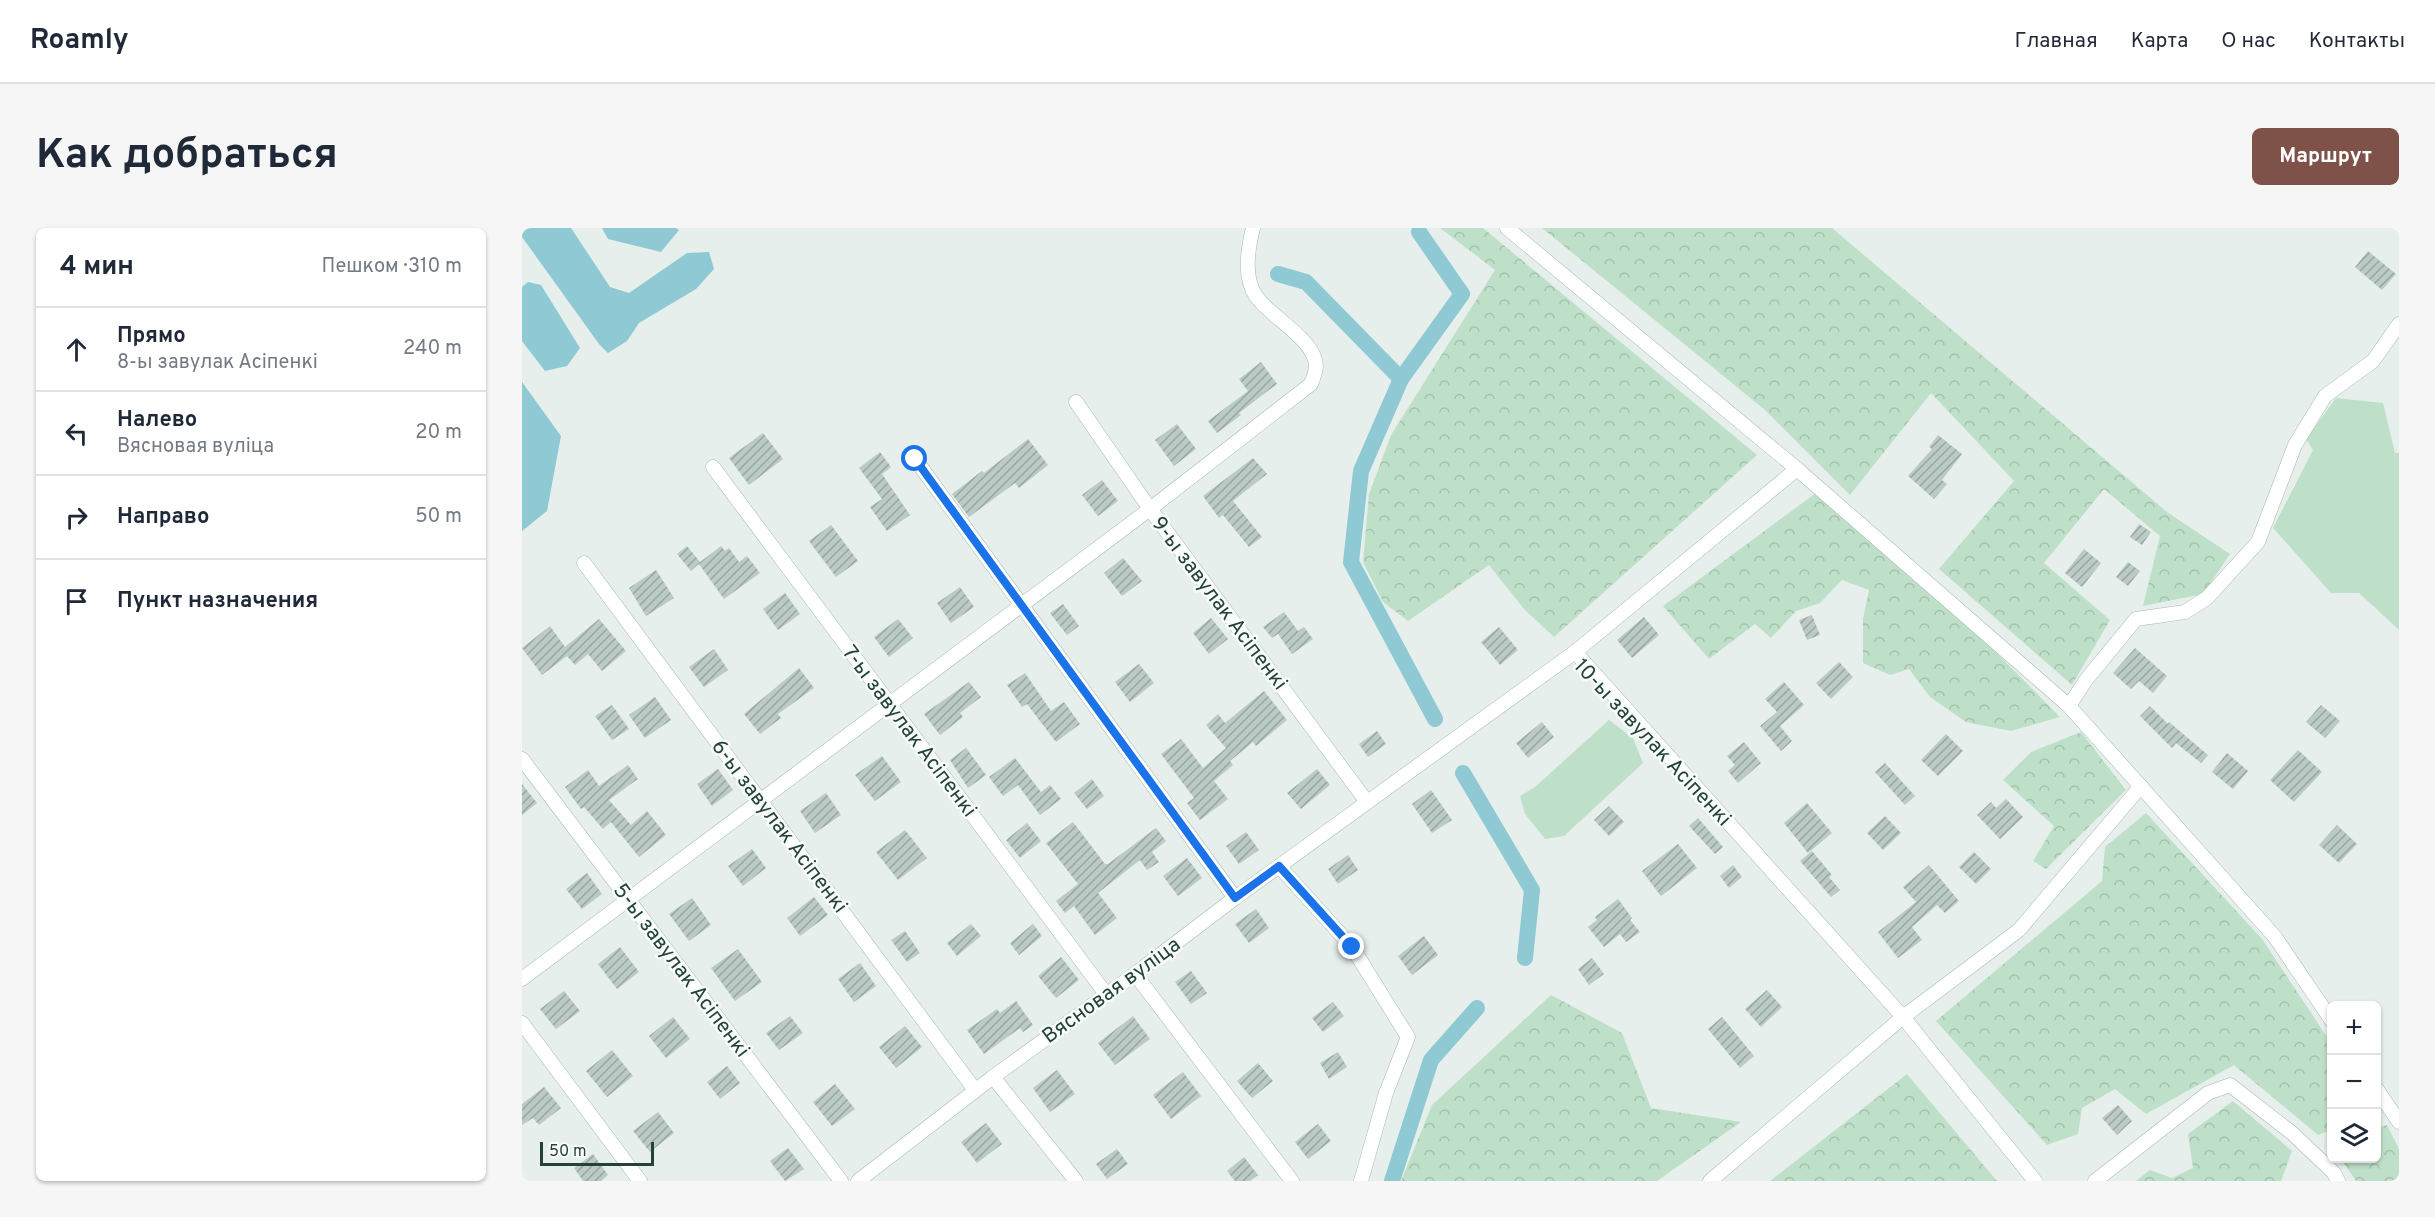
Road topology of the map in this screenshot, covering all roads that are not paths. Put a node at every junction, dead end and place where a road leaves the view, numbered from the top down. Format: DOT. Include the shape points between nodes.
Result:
graph roads {
  1 [pos="1253,228"];
  2 [pos="1506,228"];
  3 [pos="2399,324"];
  4 [pos="1076,402"];
  5 [pos="915,459"];
  6 [pos="713,467"];
  7 [pos="1797,469"];
  8 [pos="1150,509"];
  9 [pos="584,563"];
  10 [pos="1021,605"];
  11 [pos="1575,652"];
  12 [pos="890,704"];
  13 [pos="2069,706"];
  14 [pos="522,759"];
  15 [pos="2140,786"];
  16 [pos="760,800"];
  17 [pos="1367,802"];
  18 [pos="1279,866"];
  19 [pos="1235,898"];
  20 [pos="628,899"];
  21 [pos="1135,974"];
  22 [pos="522,979"];
  23 [pos="1107,994"];
  24 [pos="2327,1015"];
  25 [pos="1903,1017"];
  26 [pos="522,1023"];
  27 [pos="993,1077"];
  28 [pos="975,1090"];
  29 [pos="2381,1095"];
  30 [pos="2399,1122"];
  31 [pos="859,1180"];
  32 [pos="640,1181"];
  33 [pos="841,1181"];
  34 [pos="1076,1181"];
  35 [pos="1292,1181"];
  36 [pos="1361,1181"];
  37 [pos="1710,1181"];
  38 [pos="2035,1181"];
  39 [pos="2095,1181"];
  40 [pos="2338,1181"];
  1 -- 8 [label="street" via="1248,272 1256,296 1310,349 1316,366 1311,384"];
  2 -- 7 [label="street"];
  3 -- 13 [label="street" via="2373,361 2325,396 2295,445 2258,542 2207,598 2185,612 2136,619"];
  4 -- 8 [label="street, 9-ы завулак Асіпенкі"];
  5 -- 10 [label="street"];
  6 -- 12 [label="street, 7-ы завулак Асіпенкі"];
  7 -- 11 [label="street"];
  7 -- 13 [label="street"];
  8 -- 10 [label="street"];
  8 -- 17 [label="street, 9-ы завулак Асіпенкі"];
  9 -- 16 [label="street, 6-ы завулак Асіпенкі"];
  10 -- 12 [label="street"];
  10 -- 19 [label="street"];
  11 -- 17 [label="street, 10-ы завулак Асіпенкі"];
  11 -- 25 [label="street, 10-ы завулак Асіпенкі"];
  12 -- 16 [label="street"];
  12 -- 23 [label="street, 7-ы завулак Асіпенкі"];
  13 -- 15 [label="street"];
  14 -- 20 [label="street, 5-ы завулак Асіпенкі"];
  15 -- 24 [label="street" via="2276,937"];
  15 -- 25 [label="street" via="2019,930"];
  16 -- 20 [label="street"];
  16 -- 28 [label="street, 6-ы завулак Асіпенкі"];
  17 -- 18 [label="street, Вясновая вуліца"];
  18 -- 19 [label="street, Вясновая вуліца"];
  18 -- 36 [label="street" via="1352,947 1408,1037 1386,1093"];
  19 -- 21 [label="street, Вясновая вуліца"];
  20 -- 22 [label="street"];
  20 -- 33 [label="street, 5-ы завулак Асіпенкі"];
  21 -- 23 [label="street, Вясновая вуліца"];
  21 -- 35 [label="street"];
  23 -- 27 [label="street, Вясновая вуліца"];
  25 -- 37 [label="street"];
  25 -- 38 [label="street, 10-ы завулак Асіпенкі"];
  26 -- 32 [label="street"];
  27 -- 28 [label="street, Вясновая вуліца"];
  27 -- 34 [label="street"];
  28 -- 31 [label="street, Вясновая вуліца"];
  29 -- 30 [label="street"];
  39 -- 40 [label="street" via="2208,1093 2230,1085 2292,1133"];
}
